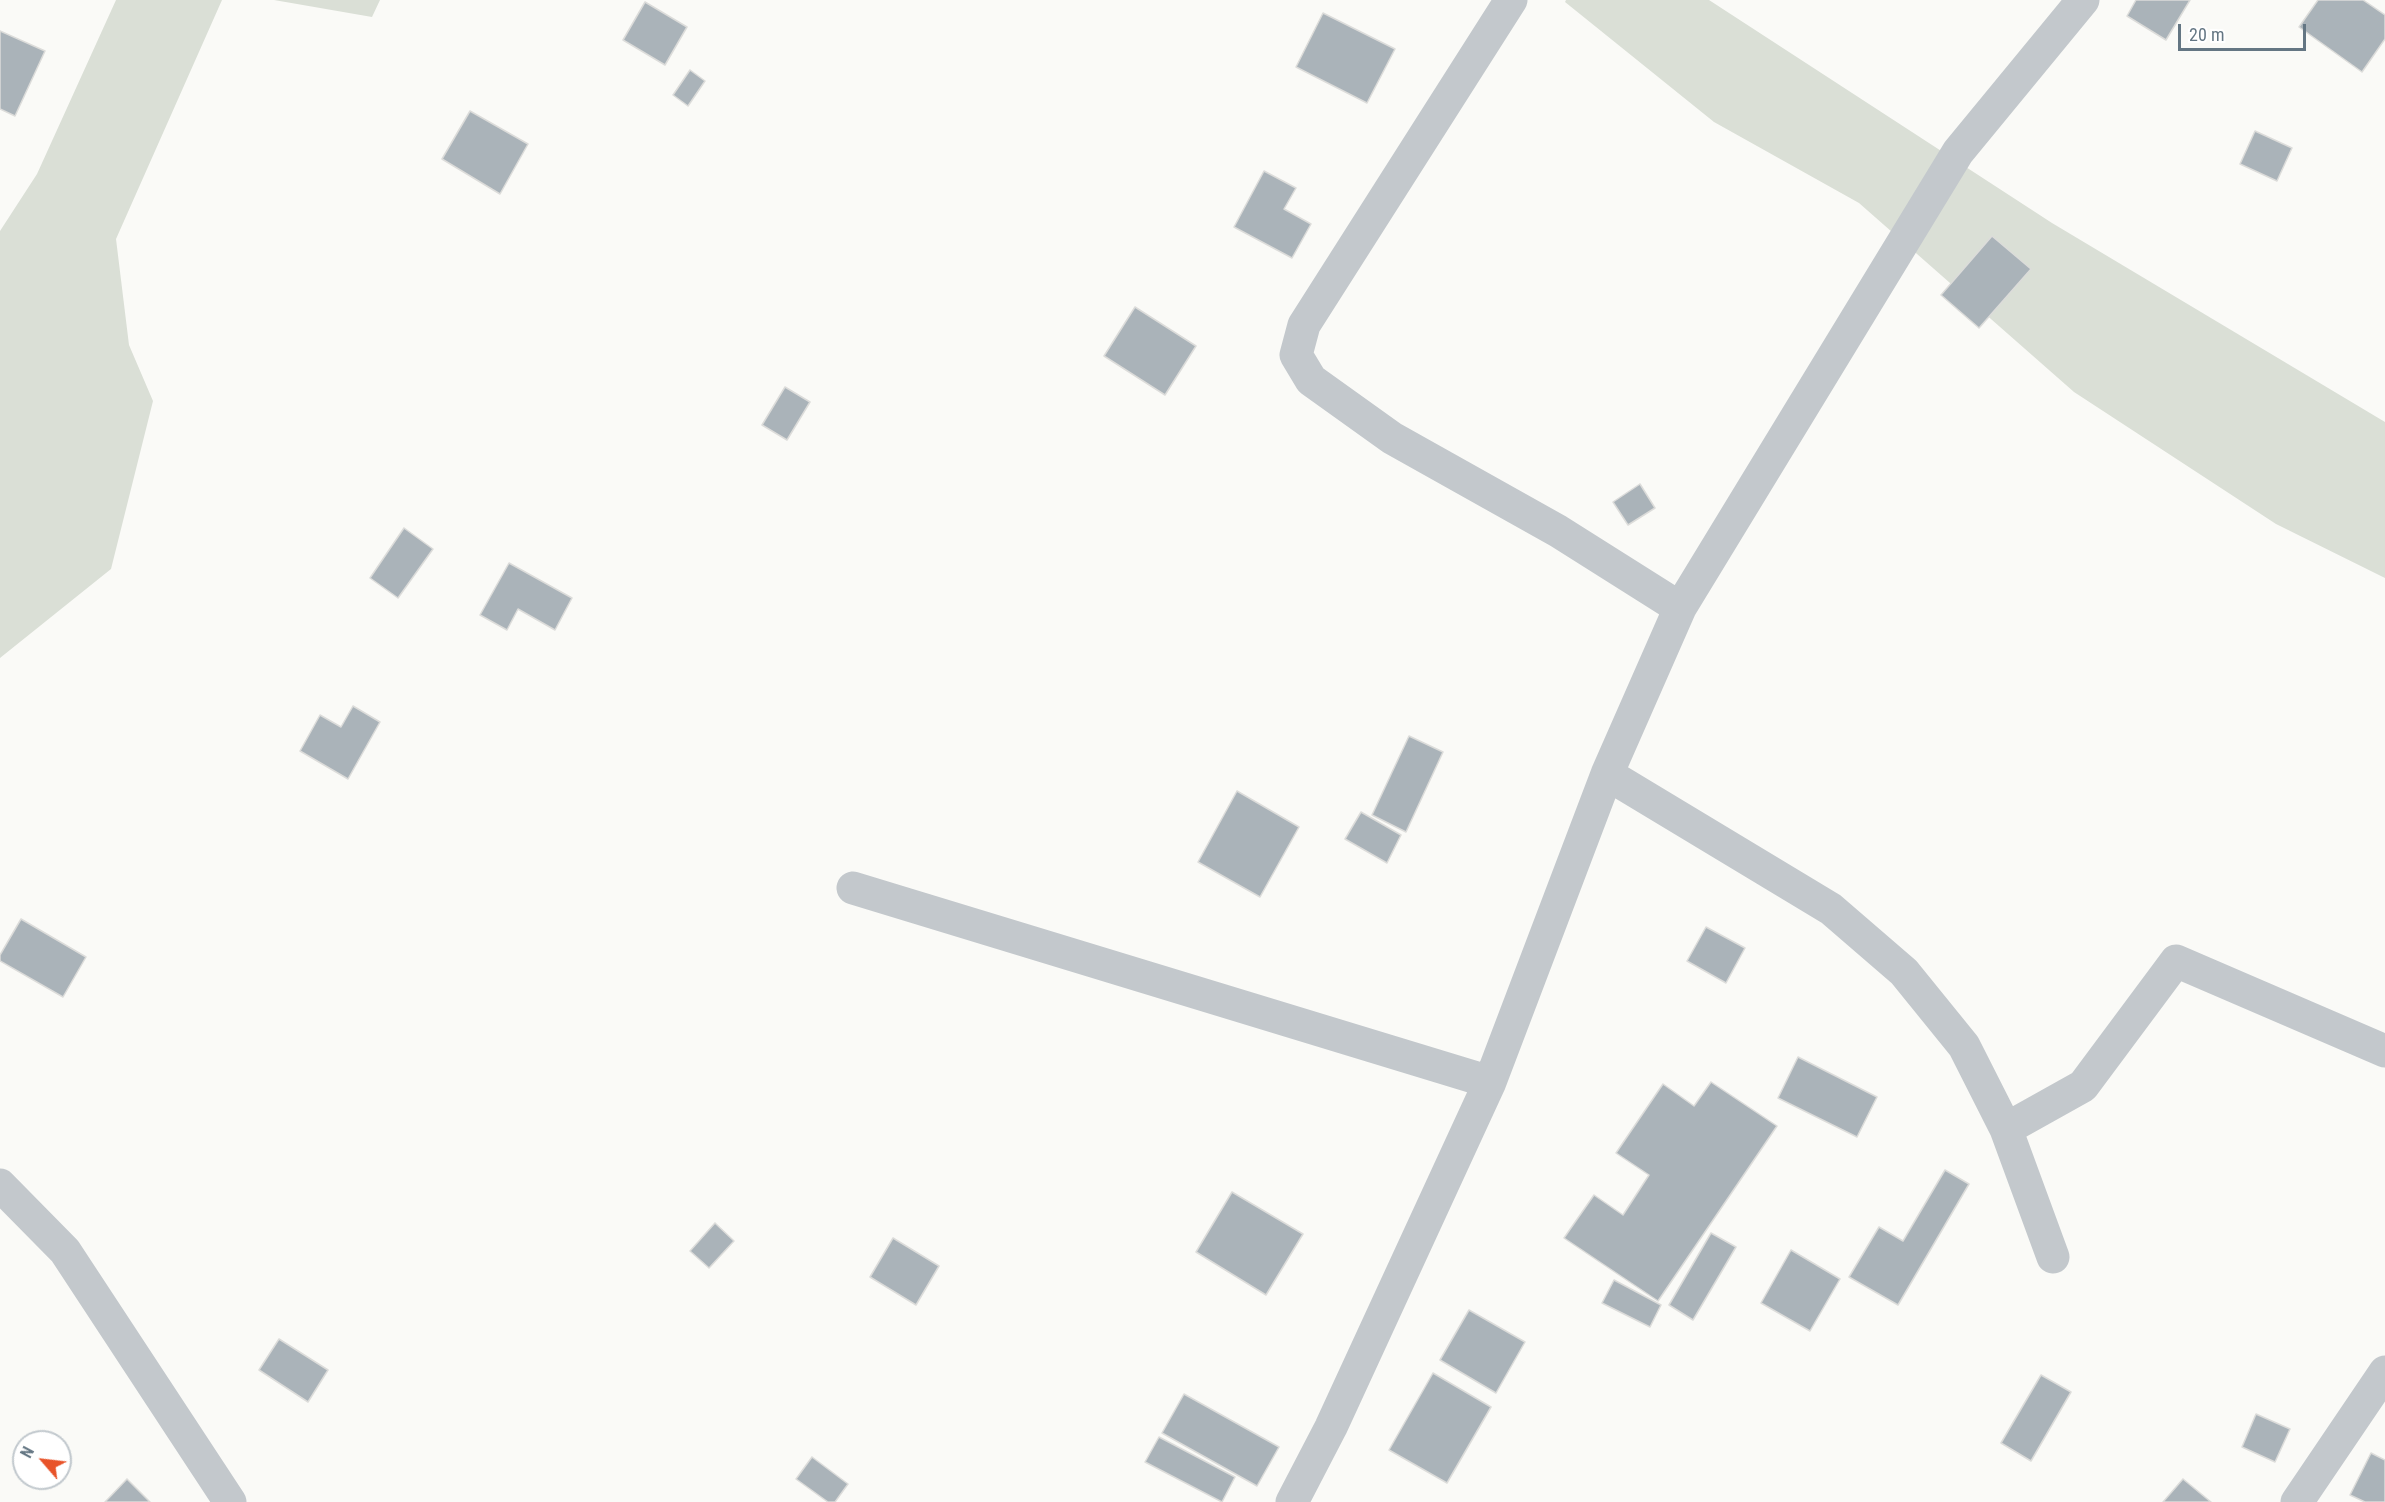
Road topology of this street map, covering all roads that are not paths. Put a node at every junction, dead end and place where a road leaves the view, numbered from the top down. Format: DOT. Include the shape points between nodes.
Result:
graph roads {
  1 [pos="1511,0"];
  2 [pos="2083,0"];
  3 [pos="1680,608"];
  4 [pos="1607,774"];
  5 [pos="853,888"];
  6 [pos="2385,1051"];
  7 [pos="1490,1082"];
  8 [pos="2006,1129"];
  9 [pos="0,1185"];
  10 [pos="2053,1257"];
  11 [pos="2385,1372"];
  12 [pos="230,1502"];
  13 [pos="1292,1502"];
  14 [pos="2297,1502"];
  1 -- 3 [label="street" via="1304,325 1296,355 1311,380 1392,438 1558,531"];
  2 -- 3 [label="street" via="1958,152"];
  3 -- 4 [label="street"];
  4 -- 7 [label="street"];
  4 -- 8 [label="street" via="1831,909 1904,972 1964,1046"];
  5 -- 7 [label="street"];
  6 -- 8 [label="street" via="2176,961 2083,1086"];
  7 -- 13 [label="street" via="1331,1427"];
  8 -- 10 [label="street"];
  9 -- 12 [label="street" via="65,1251"];
  11 -- 14 [label="street"];
}
